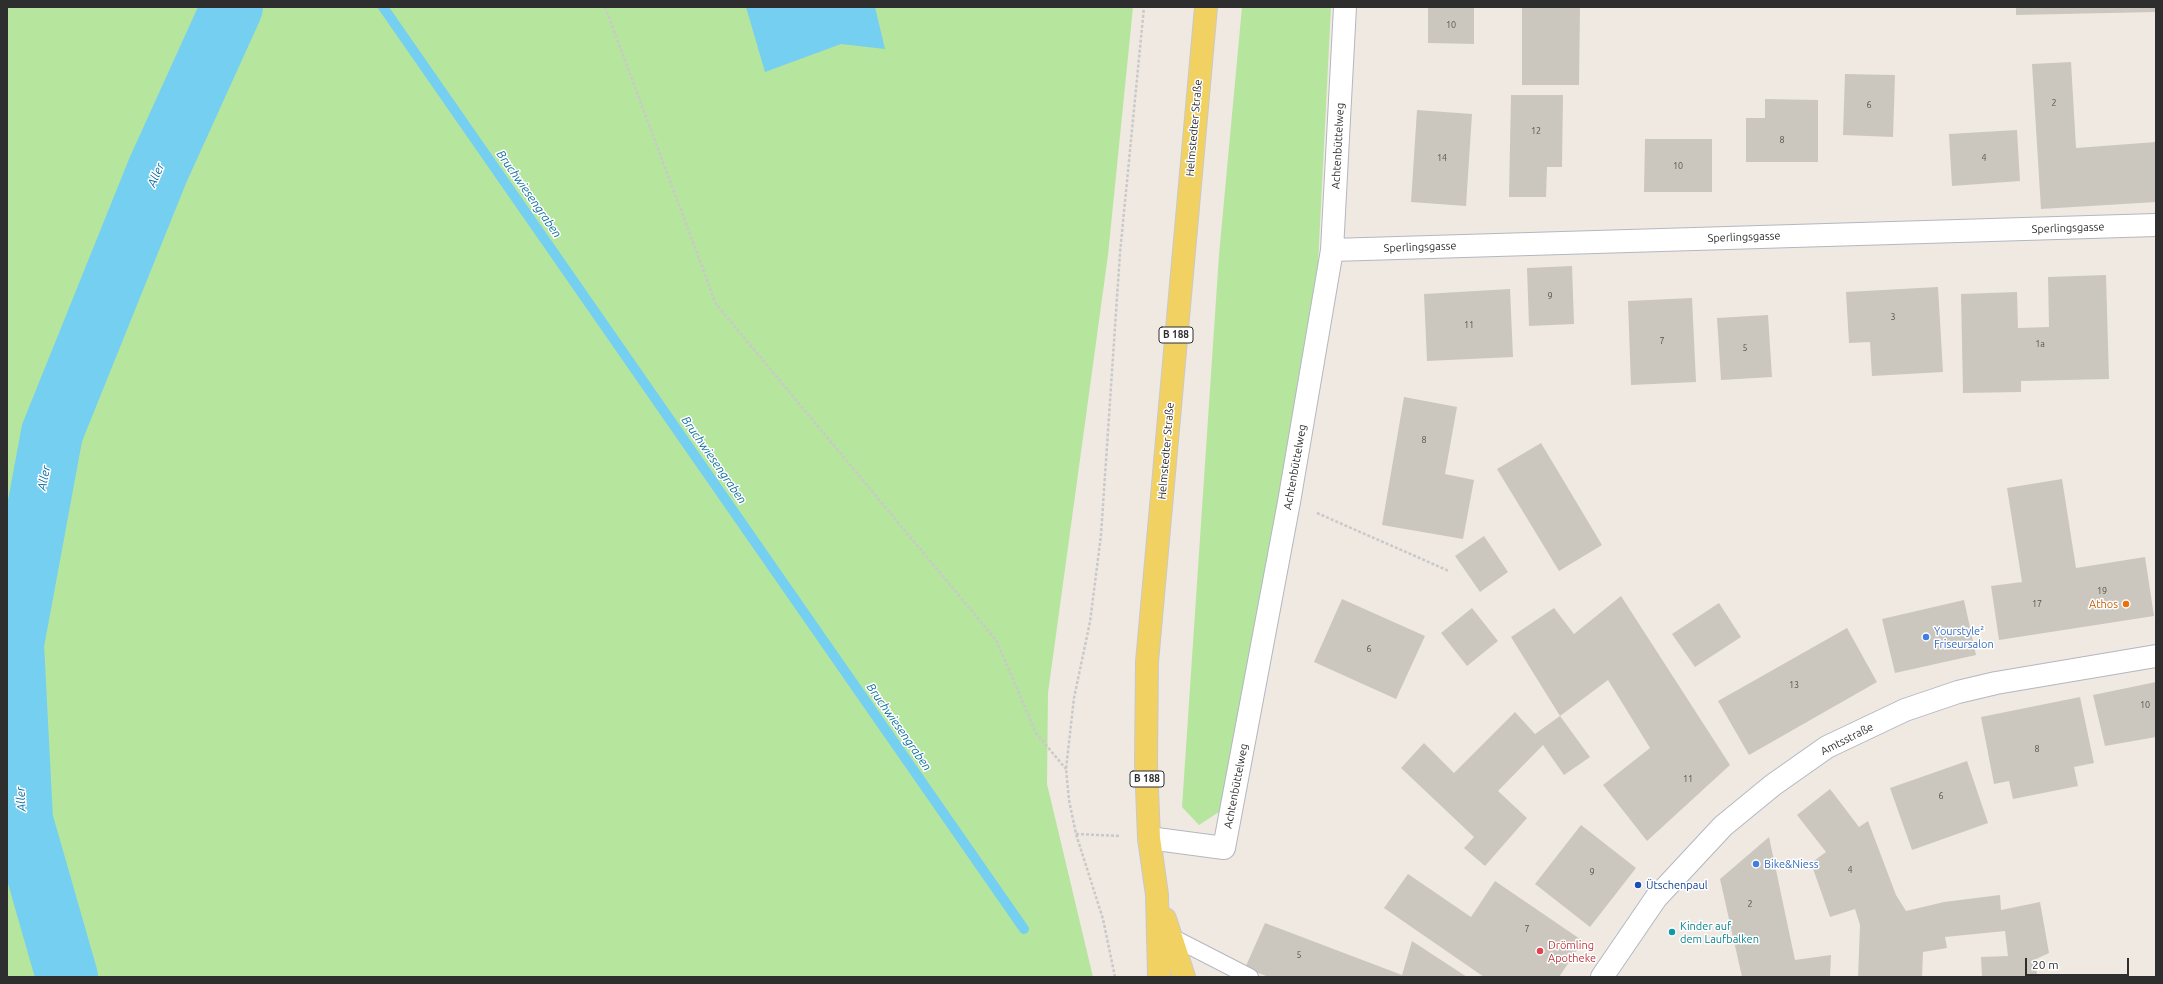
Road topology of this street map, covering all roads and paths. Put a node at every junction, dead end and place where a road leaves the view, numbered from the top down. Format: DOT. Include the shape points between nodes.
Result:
graph roads {
  1 [pos="605,7"];
  2 [pos="1144,7"];
  3 [pos="1206,7"];
  4 [pos="1345,7"];
  5 [pos="2156,225"];
  6 [pos="1332,250"];
  7 [pos="1289,502"];
  8 [pos="1449,571"];
  9 [pos="2156,656"];
  10 [pos="1066,770"];
  11 [pos="1076,834"];
  12 [pos="1149,838"];
  13 [pos="1157,895"];
  14 [pos="1170,936"];
  15 [pos="1115,977"];
  16 [pos="1159,977"];
  17 [pos="1184,977"];
  18 [pos="1250,977"];
  19 [pos="1602,977"];
  1 -- 10 [label="path" via="716,304 996,640 1036,733"];
  2 -- 10 [label="path" via="1120,253 1101,535 1090,622 1074,698"];
  3 -- 12 [label="main road, Helmstedter Straße / B 188" via="1147,662 1146,762"];
  4 -- 6 [label="street, Achtenbüttelweg"];
  5 -- 6 [label="street, Sperlingsgasse"];
  6 -- 7 [label="street, Achtenbüttelweg"];
  7 -- 8 [label="path"];
  7 -- 12 [label="street, Achtenbüttelweg" via="1224,848"];
  9 -- 19 [label="street, Amtsstraße" via="1996,683 1958,692 1905,710 1827,747 1773,785 1723,826 1656,898"];
  10 -- 11 [label="path"];
  11 -- 12 [label="path"];
  11 -- 15 [label="path" via="1103,919"];
  12 -- 13 [label="main road, Helmstedter Straße / B 188"];
  13 -- 14 [label="main road, Helmstedter Straße / B 188"];
  13 -- 16 [label="main road, Helmstedter Straße / B 188"];
  14 -- 17 [label="main road, Helmstedter Straße / B 188"];
  14 -- 18 [label="lane"];
}
